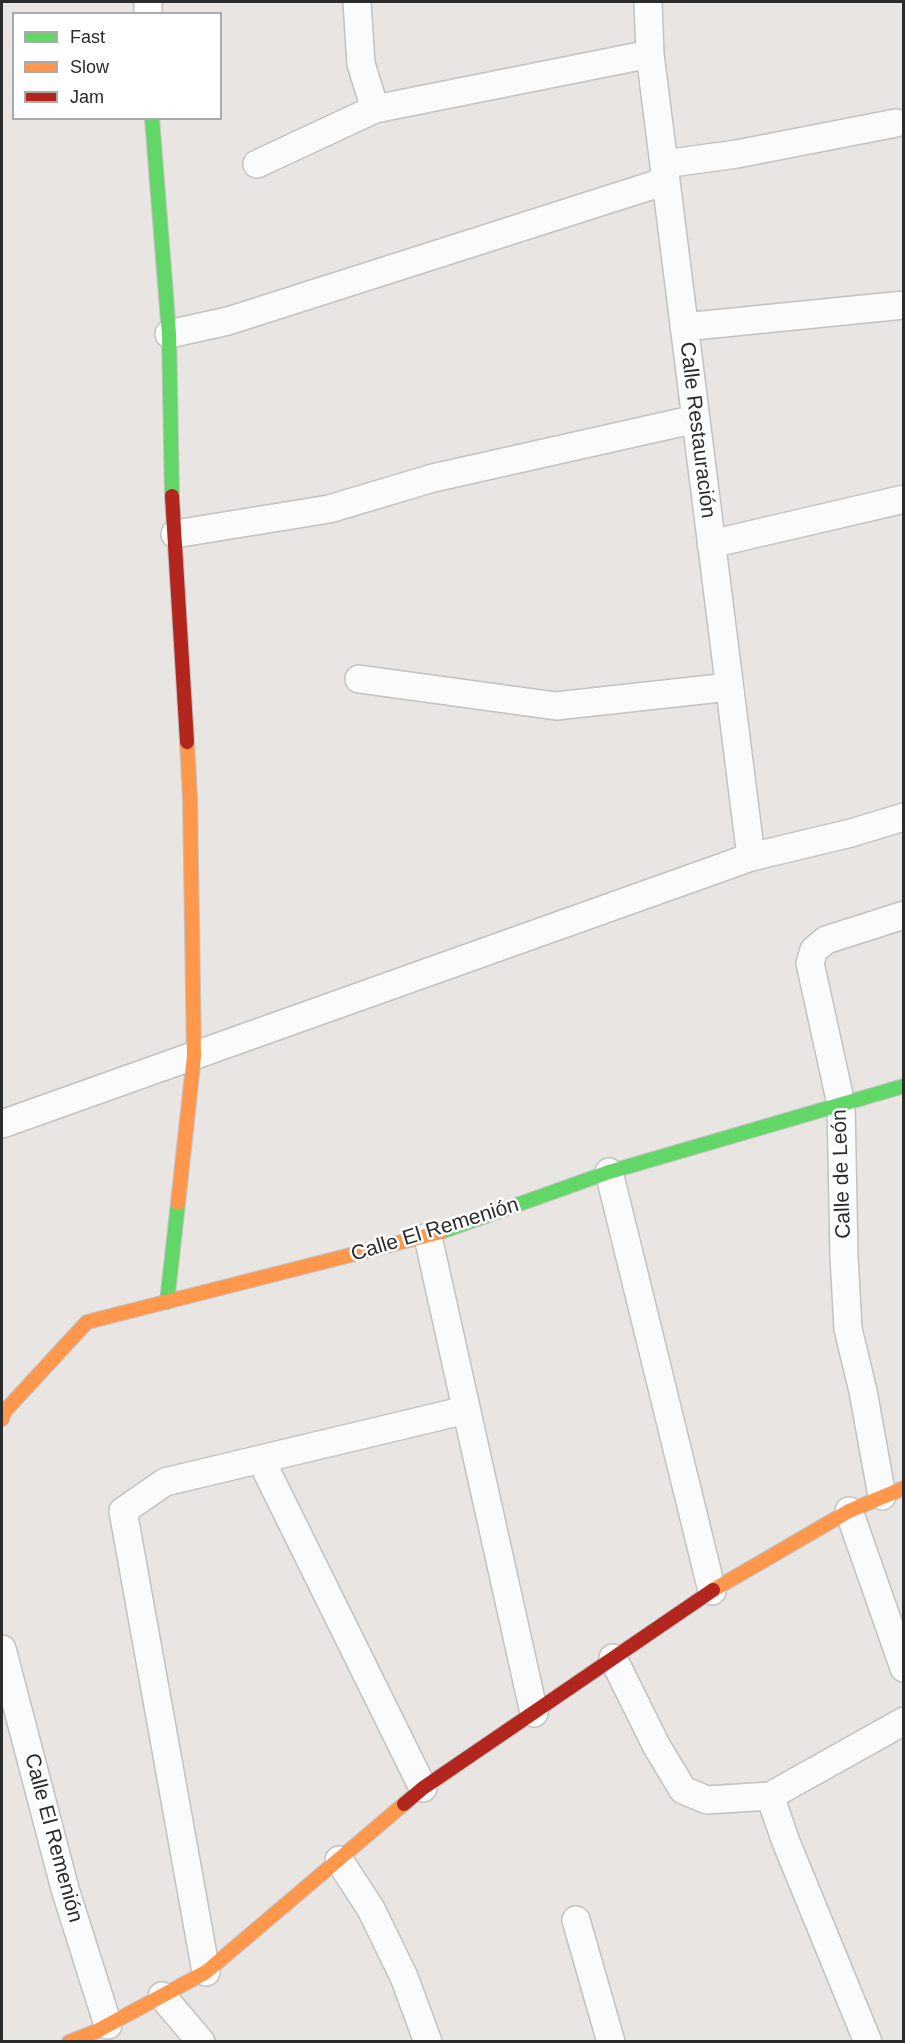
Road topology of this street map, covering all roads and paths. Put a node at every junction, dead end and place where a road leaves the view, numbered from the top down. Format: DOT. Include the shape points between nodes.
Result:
graph roads {
  1 [pos="357,2"];
  2 [pos="648,2"];
  3 [pos="650,54"];
  4 [pos="375,109"];
  5 [pos="152,120"];
  6 [pos="896,123"];
  7 [pos="257,164"];
  8 [pos="665,172"];
  9 [pos="903,305"];
  10 [pos="684,327"];
  11 [pos="169,334"];
  12 [pos="696,419"];
  13 [pos="903,499"];
  14 [pos="175,534"];
  15 [pos="711,544"];
  16 [pos="359,679"];
  17 [pos="729,687"];
  18 [pos="903,817"];
  19 [pos="751,857"];
  20 [pos="903,915"];
  21 [pos="194,1056"];
  22 [pos="903,1086"];
  23 [pos="841,1104"];
  24 [pos="2,1124"];
  25 [pos="609,1172"];
  26 [pos="428,1237"];
  27 [pos="167,1302"];
  28 [pos="466,1410"];
  29 [pos="2,1419"];
  30 [pos="261,1460"];
  31 [pos="893,1492"];
  32 [pos="849,1511"];
  33 [pos="712,1591"];
  34 [pos="2,1649"];
  35 [pos="613,1658"];
  36 [pos="903,1668"];
  37 [pos="534,1713"];
  38 [pos="903,1721"];
  39 [pos="423,1788"];
  40 [pos="770,1796"];
  41 [pos="339,1860"];
  42 [pos="576,1920"];
  43 [pos="206,1972"];
  44 [pos="162,1996"];
  45 [pos="108,2025"];
  46 [pos="69,2042"];
  47 [pos="201,2042"];
  48 [pos="428,2042"];
  49 [pos="611,2042"];
  50 [pos="868,2042"];
  1 -- 4 [label="street" via="361,64"];
  2 -- 3 [label="street, Calle Restauración"];
  3 -- 4 [label="street"];
  3 -- 8 [label="street, Calle Restauración"];
  4 -- 7 [label="street"];
  5 -- 11 [label="street"];
  6 -- 8 [label="street"];
  8 -- 10 [label="street, Calle Restauración"];
  8 -- 11 [label="street" via="228,321"];
  9 -- 10 [label="street"];
  10 -- 12 [label="street, Calle Restauración"];
  11 -- 14 [label="street"];
  12 -- 14 [label="street" via="433,478 329,509"];
  12 -- 15 [label="street, Calle Restauración"];
  13 -- 15 [label="street"];
  14 -- 21 [label="street" via="190,798"];
  15 -- 17 [label="street, Calle Restauración"];
  16 -- 17 [label="street" via="556,706"];
  17 -- 19 [label="street, Calle Restauración"];
  18 -- 19 [label="street"];
  19 -- 21 [label="street"];
  20 -- 23 [label="street, Calle de León" via="826,940 814,950 810,963"];
  21 -- 24 [label="street"];
  21 -- 27 [label="street"];
  22 -- 23 [label="street, Calle El Remenión"];
  23 -- 25 [label="street, Calle El Remenión"];
  23 -- 31 [label="street, Calle de León" via="848,1329"];
  25 -- 26 [label="street, Calle El Remenión"];
  25 -- 33 [label="street"];
  26 -- 27 [label="street, Calle El Remenión"];
  26 -- 28 [label="street"];
  27 -- 29 [label="street, Calle El Remenión" via="87,1322 4,1412"];
  28 -- 30 [label="street"];
  28 -- 37 [label="street"];
  30 -- 39 [label="street"];
  30 -- 43 [label="street" via="165,1482 123,1511"];
  31 -- 32 [label="street"];
  32 -- 33 [label="street"];
  32 -- 36 [label="street"];
  33 -- 35 [label="street"];
  34 -- 45 [label="street, Calle El Remenión" via="65,1889"];
  35 -- 37 [label="street"];
  35 -- 40 [label="street" via="656,1745 684,1791 707,1800"];
  37 -- 39 [label="street"];
  38 -- 40 [label="street"];
  39 -- 41 [label="street"];
  40 -- 50 [label="street"];
  41 -- 43 [label="street"];
  41 -- 48 [label="street" via="375,1918 404,1977"];
  42 -- 49 [label="street"];
  43 -- 44 [label="street"];
  44 -- 45 [label="street"];
  44 -- 47 [label="street"];
  45 -- 46 [label="street"];
}
